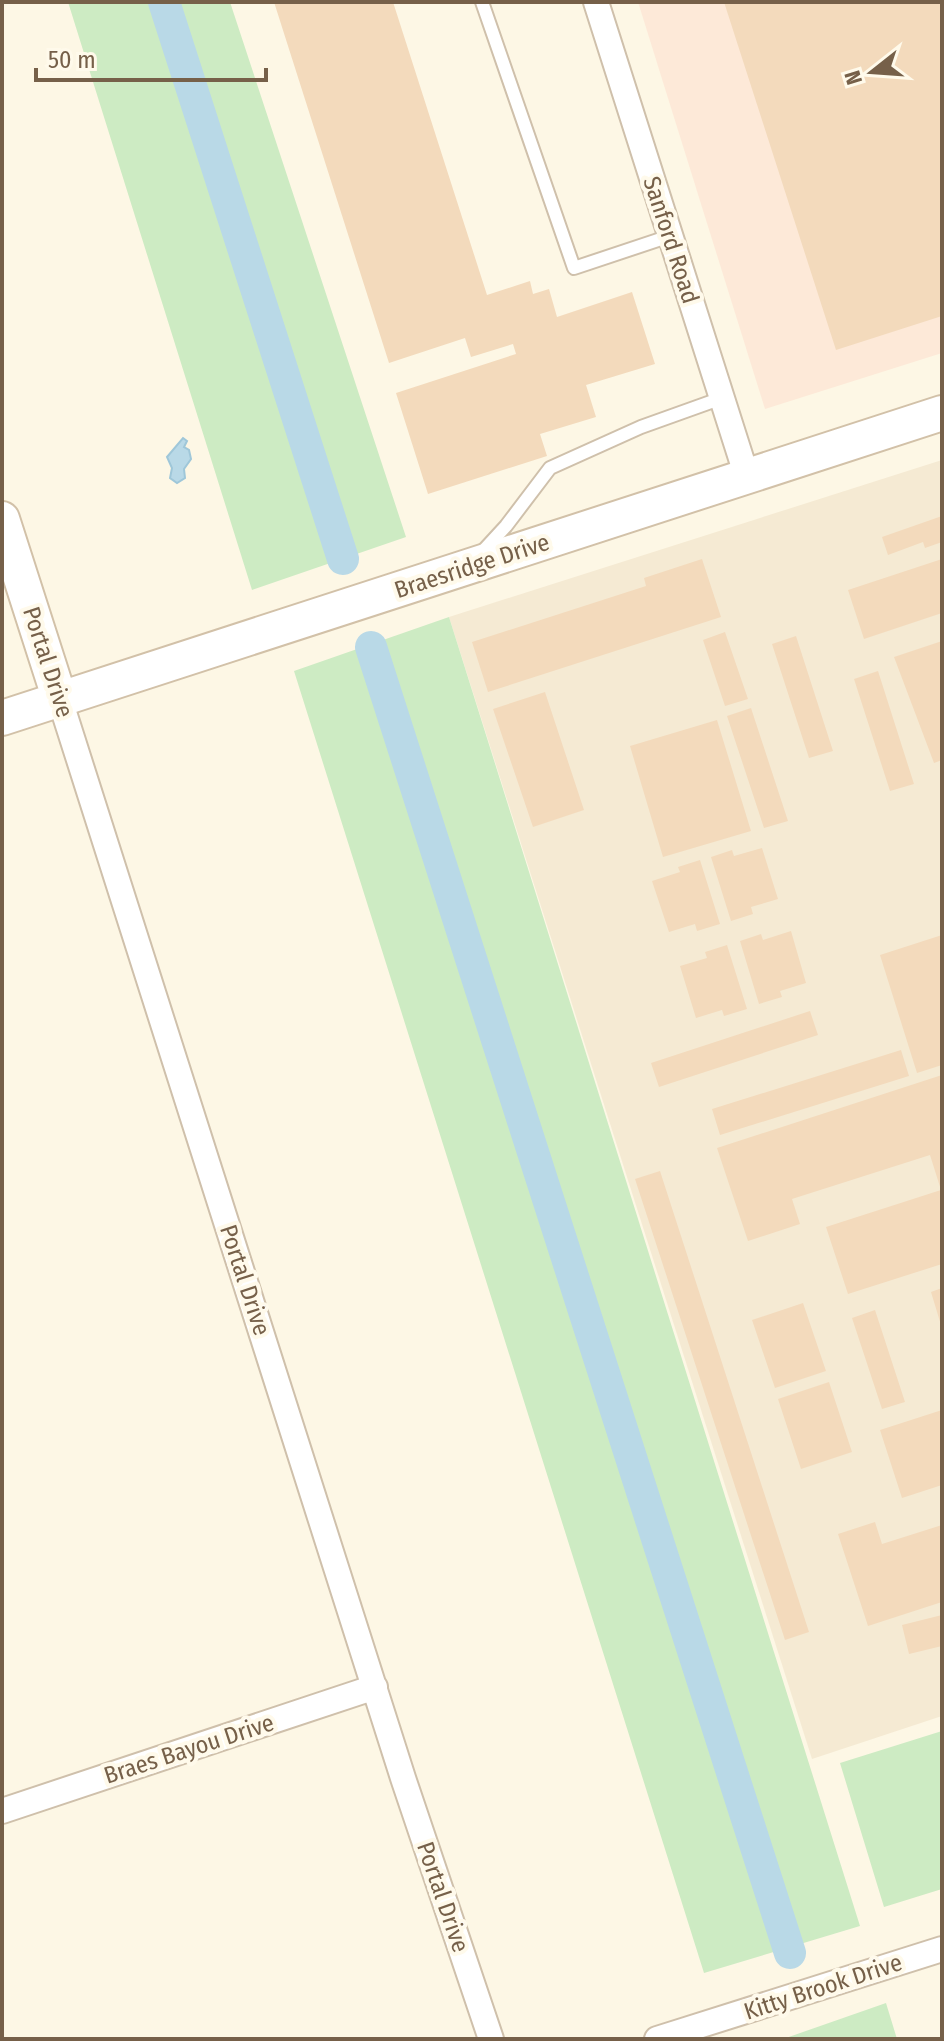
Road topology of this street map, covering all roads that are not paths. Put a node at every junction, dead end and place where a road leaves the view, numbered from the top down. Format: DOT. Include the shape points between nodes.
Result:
graph roads {
  1 [pos="482,2"];
  2 [pos="596,2"];
  3 [pos="670,236"];
  4 [pos="722,398"];
  5 [pos="942,413"];
  6 [pos="747,477"];
  7 [pos="2,519"];
  8 [pos="468,568"];
  9 [pos="60,700"];
  10 [pos="2,718"];
  11 [pos="375,1687"];
  12 [pos="2,1811"];
  13 [pos="942,1949"];
  14 [pos="491,2039"];
  15 [pos="657,2039"];
  1 -- 3 [label="lane" via="574,268"];
  2 -- 3 [label="street, Sanford Road"];
  3 -- 4 [label="street, Sanford Road"];
  4 -- 6 [label="street, Sanford Road"];
  4 -- 8 [label="lane" via="550,468"];
  5 -- 6 [label="street, Braesridge Drive"];
  6 -- 8 [label="street, Braesridge Drive"];
  7 -- 9 [label="street, Portal Drive"];
  8 -- 9 [label="street, Braesridge Drive"];
  9 -- 10 [label="street, Braesridge Drive"];
  9 -- 11 [label="street, Portal Drive"];
  11 -- 12 [label="street, Braes Bayou Drive"];
  11 -- 14 [label="street, Portal Drive"];
  13 -- 15 [label="street, Kitty Brook Drive"];
}
